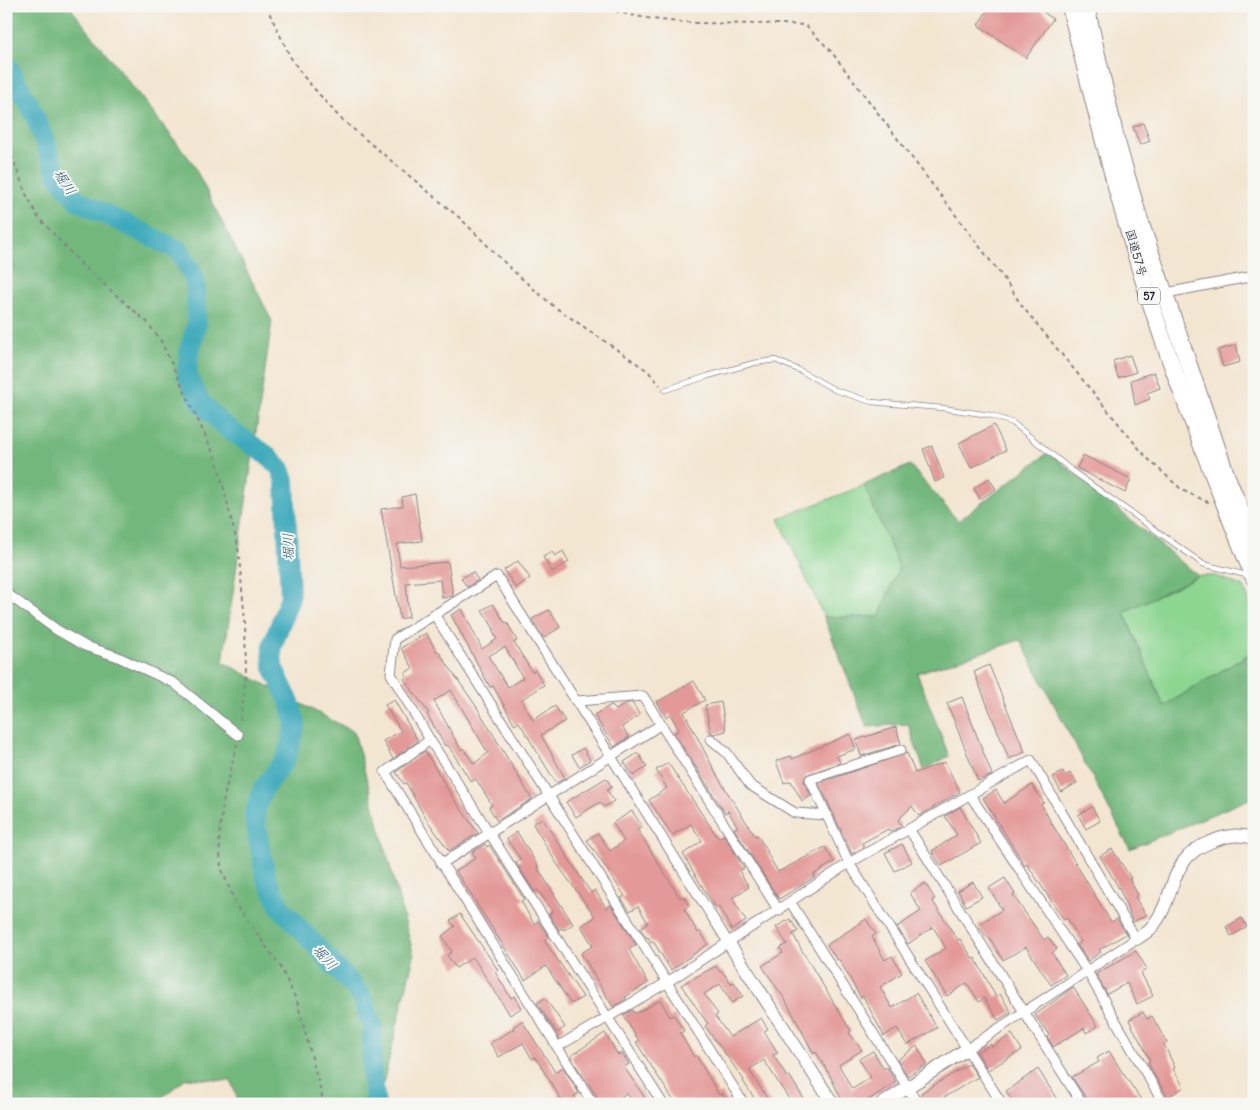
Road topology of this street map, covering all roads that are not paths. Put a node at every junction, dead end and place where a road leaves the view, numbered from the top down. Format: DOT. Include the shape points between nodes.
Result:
graph roads {
  1 [pos="1070,6"];
  2 [pos="1086,6"];
  3 [pos="1254,276"];
  4 [pos="1157,295"];
  5 [pos="665,390"];
  6 [pos="1254,543"];
  7 [pos="1254,577"];
  8 [pos="6,593"];
  9 [pos="434,614"];
  10 [pos="577,702"];
  11 [pos="660,726"];
  12 [pos="238,735"];
  13 [pos="710,739"];
  14 [pos="430,740"];
  15 [pos="901,750"];
  16 [pos="611,757"];
  17 [pos="970,795"];
  18 [pos="549,796"];
  19 [pos="826,815"];
  20 [pos="909,830"];
  21 [pos="490,834"];
  22 [pos="1254,838"];
  23 [pos="849,863"];
  24 [pos="441,864"];
  25 [pos="791,903"];
  26 [pos="779,911"];
  27 [pos="1136,939"];
  28 [pos="728,942"];
  29 [pos="1087,970"];
  30 [pos="666,983"];
  31 [pos="1024,1012"];
  32 [pos="608,1018"];
  33 [pos="557,1048"];
  34 [pos="967,1050"];
  35 [pos="908,1088"];
  36 [pos="1161,1103"];
  37 [pos="593,1104"];
  38 [pos="663,1104"];
  39 [pos="744,1104"];
  40 [pos="833,1104"];
  41 [pos="882,1104"];
  42 [pos="918,1104"];
  43 [pos="1002,1104"];
  44 [pos="1082,1104"];
  1 -- 4 [label="highway, 国道57号 / 57" via="1108,156"];
  2 -- 4 [label="highway, 国道57号 / 57" via="1116,139"];
  3 -- 4 [label="street"];
  4 -- 6 [label="highway, 国道57号 / 57"];
  4 -- 7 [label="highway, 国道57号 / 57" via="1227,512"];
  5 -- 7 [label="lane" via="774,360 835,390 872,402 990,415 1013,423 1026,432 1075,474 1202,564"];
  8 -- 12 [label="street" via="85,646 116,656 174,683"];
  9 -- 10 [label="street" via="497,576"];
  9 -- 14 [label="street" via="395,639 391,674"];
  9 -- 18 [label="street"];
  10 -- 11 [label="street" via="643,696"];
  10 -- 16 [label="street"];
  11 -- 16 [label="street"];
  11 -- 26 [label="street"];
  13 -- 19 [label="street" via="727,753 750,785 795,813"];
  14 -- 21 [label="street"];
  14 -- 24 [label="street" via="385,772"];
  15 -- 19 [label="street" via="810,779"];
  16 -- 18 [label="street"];
  16 -- 28 [label="street"];
  17 -- 20 [label="street"];
  17 -- 27 [label="street" via="1031,760"];
  17 -- 29 [label="street"];
  18 -- 21 [label="street"];
  18 -- 30 [label="street"];
  19 -- 23 [label="street"];
  20 -- 23 [label="street"];
  20 -- 31 [label="street"];
  21 -- 24 [label="street"];
  21 -- 32 [label="street"];
  22 -- 27 [label="street" via="1240,834 1220,838 1202,845 1189,855 1151,928"];
  23 -- 25 [label="street"];
  23 -- 34 [label="street"];
  24 -- 33 [label="street"];
  25 -- 26 [label="street"];
  25 -- 35 [label="street"];
  26 -- 28 [label="street"];
  27 -- 29 [label="street"];
  28 -- 30 [label="street"];
  28 -- 40 [label="street"];
  29 -- 31 [label="street"];
  29 -- 36 [label="street"];
  30 -- 32 [label="street"];
  30 -- 39 [label="street"];
  31 -- 34 [label="street"];
  31 -- 44 [label="street"];
  32 -- 33 [label="street"];
  32 -- 38 [label="street"];
  33 -- 37 [label="street"];
  34 -- 35 [label="street"];
  34 -- 43 [label="street"];
  35 -- 41 [label="street"];
  35 -- 42 [label="street"];
}
